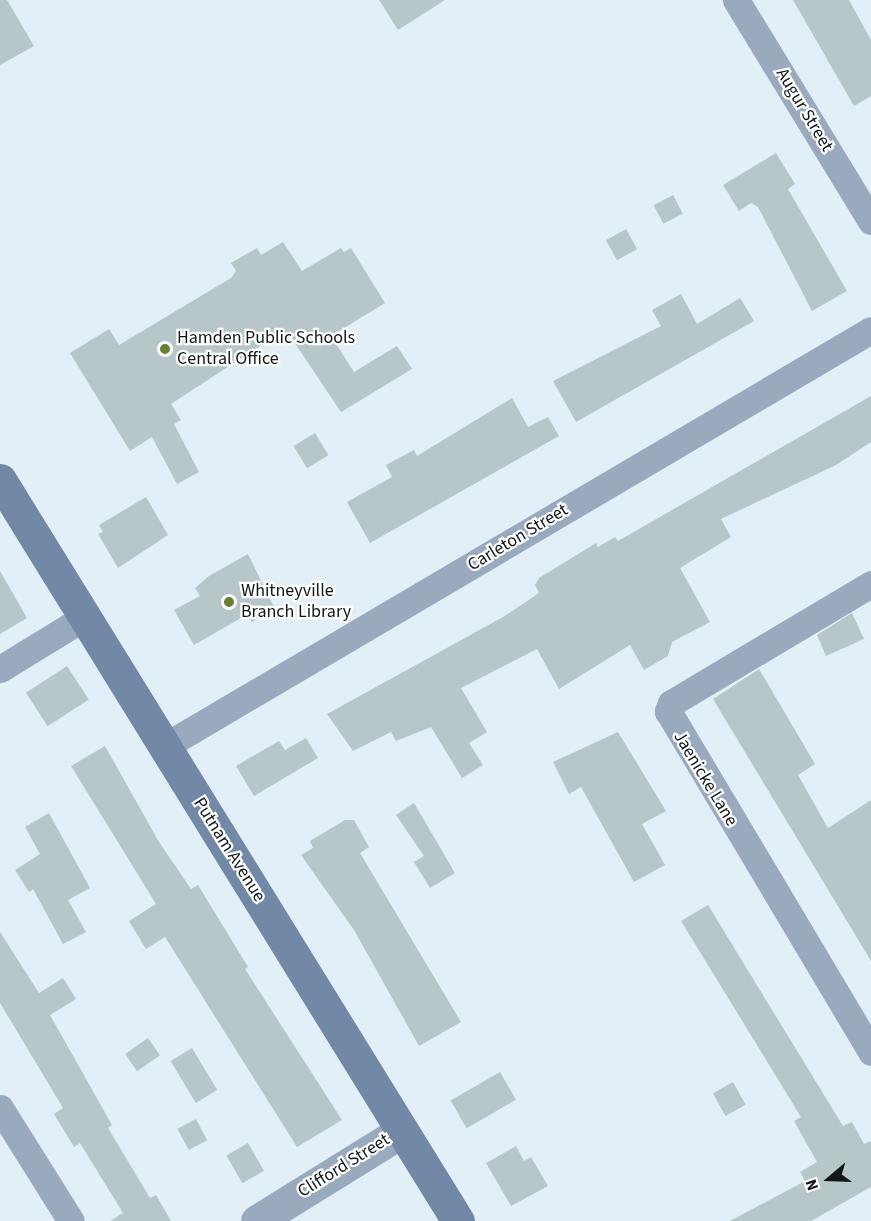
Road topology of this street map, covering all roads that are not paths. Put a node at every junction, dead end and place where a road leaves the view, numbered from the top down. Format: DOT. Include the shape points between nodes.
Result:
graph roads {
  1 [pos="736,0"];
  2 [pos="871,221"];
  3 [pos="871,330"];
  4 [pos="0,480"];
  5 [pos="871,584"];
  6 [pos="85,616"];
  7 [pos="0,669"];
  8 [pos="165,746"];
  9 [pos="871,1052"];
  10 [pos="0,1108"];
  11 [pos="402,1131"];
  12 [pos="71,1221"];
  13 [pos="257,1221"];
  14 [pos="458,1221"];
  1 -- 2 [label="street, Augur Street"];
  3 -- 8 [label="street, Carleton Street"];
  4 -- 6 [label="main road, Putnam Avenue"];
  5 -- 9 [label="street, Jaenicke Lane" via="671,703 668,711 669,721"];
  6 -- 7 [label="street"];
  6 -- 8 [label="main road, Putnam Avenue"];
  8 -- 11 [label="main road, Putnam Avenue"];
  10 -- 12 [label="street"];
  11 -- 13 [label="street, Clifford Street"];
  11 -- 14 [label="main road, Putnam Avenue"];
}
